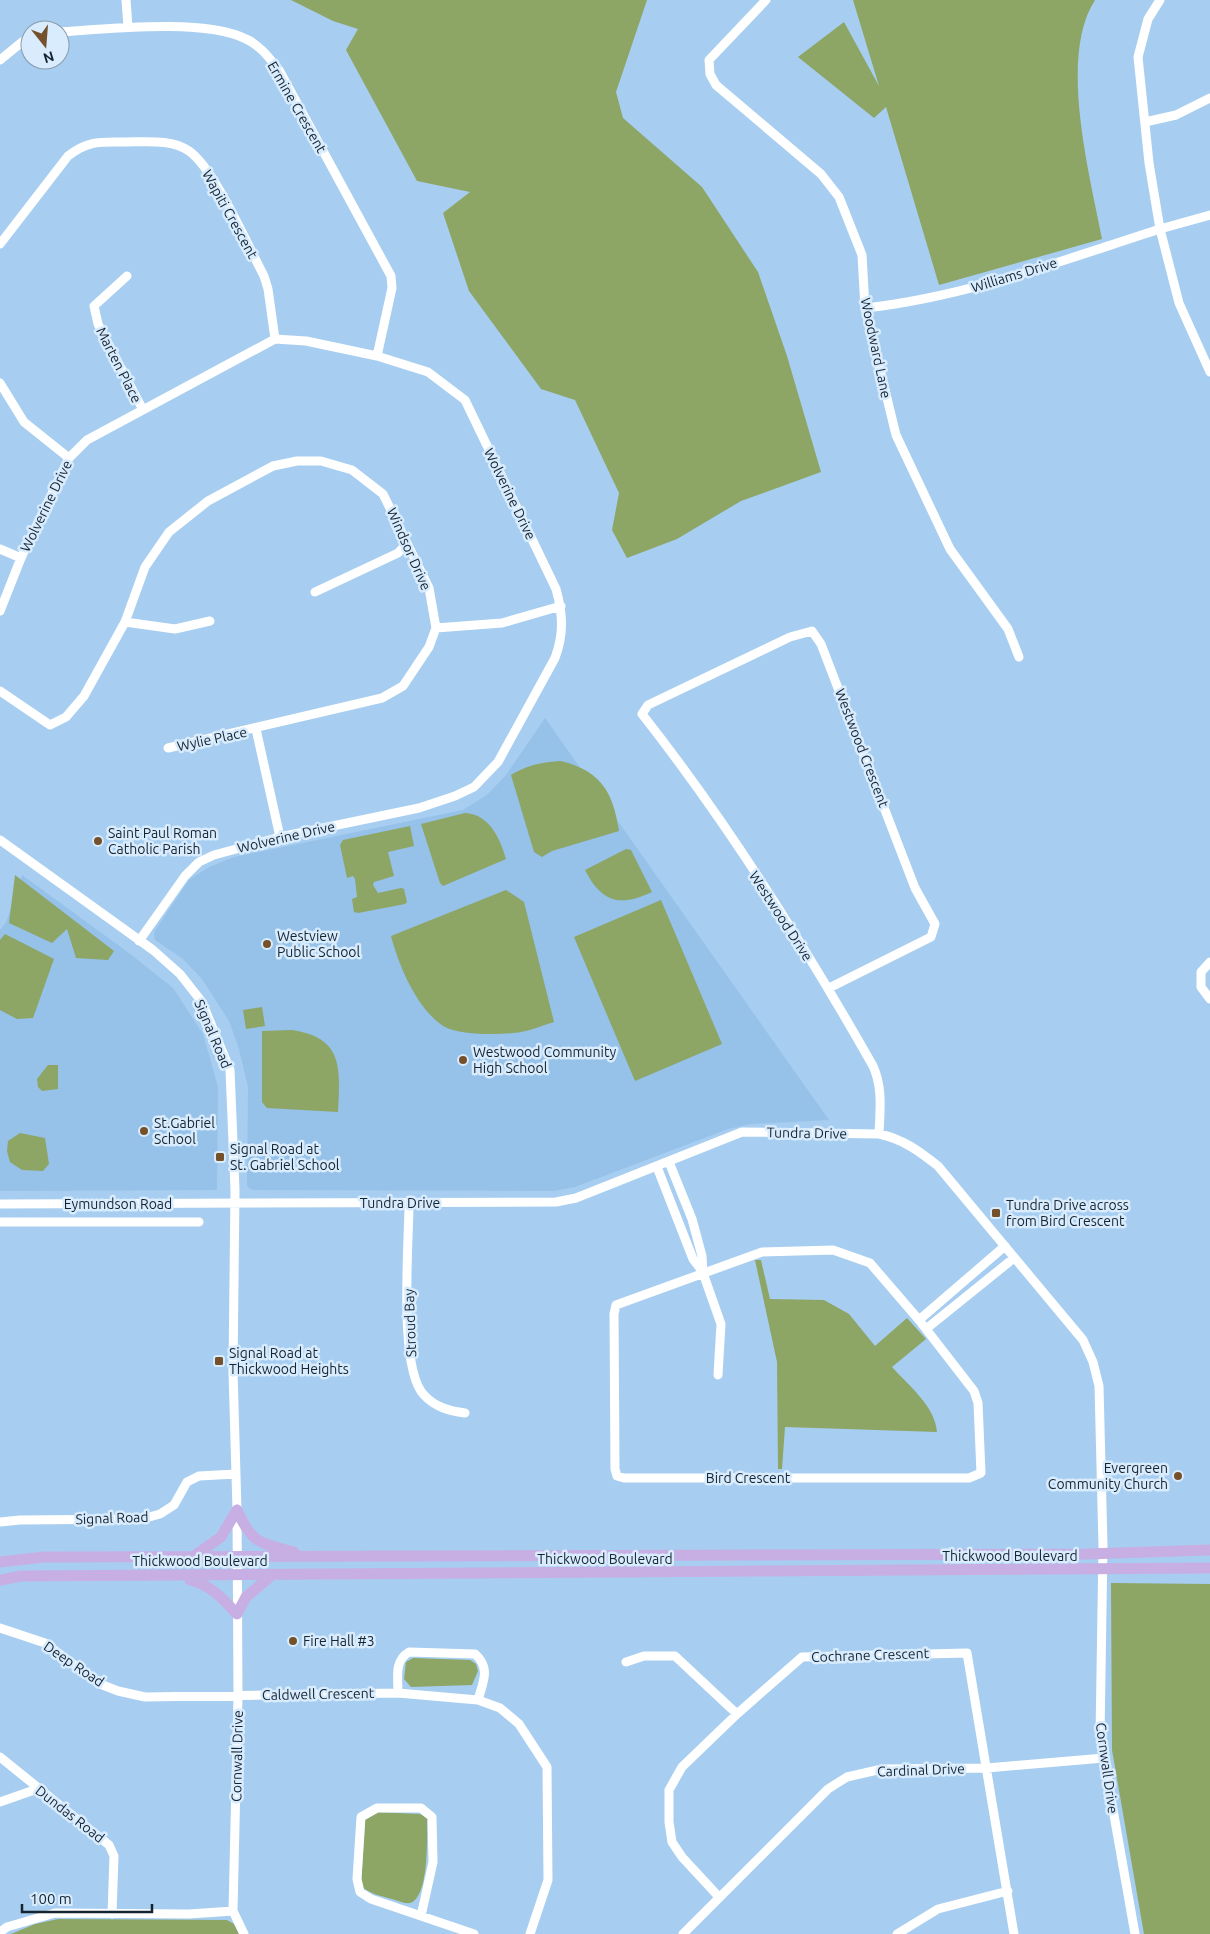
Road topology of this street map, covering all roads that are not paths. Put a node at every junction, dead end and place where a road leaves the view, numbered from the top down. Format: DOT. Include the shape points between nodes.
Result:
graph roads {
  1 [pos="126,0"];
  2 [pos="766,0"];
  3 [pos="1160,0"];
  4 [pos="128,27"];
  5 [pos="70,31"];
  6 [pos="20,44"];
  7 [pos="0,60"];
  8 [pos="1210,98"];
  9 [pos="1145,122"];
  10 [pos="1210,215"];
  11 [pos="1160,230"];
  12 [pos="0,244"];
  13 [pos="127,276"];
  14 [pos="865,308"];
  15 [pos="275,339"];
  16 [pos="377,356"];
  17 [pos="1210,372"];
  18 [pos="0,383"];
  19 [pos="142,408"];
  20 [pos="69,458"];
  21 [pos="407,543"];
  22 [pos="0,549"];
  23 [pos="21,558"];
  24 [pos="315,592"];
  25 [pos="561,606"];
  26 [pos="0,611"];
  27 [pos="210,620"];
  28 [pos="125,622"];
  29 [pos="436,628"];
  30 [pos="1018,657"];
  31 [pos="0,691"];
  32 [pos="642,714"];
  33 [pos="256,729"];
  34 [pos="168,748"];
  35 [pos="280,837"];
  36 [pos="0,840"];
  37 [pos="139,941"];
  38 [pos="1210,962"];
  39 [pos="829,988"];
  40 [pos="1210,999"];
  41 [pos="879,1134"];
  42 [pos="670,1162"];
  43 [pos="657,1167"];
  44 [pos="235,1203"];
  45 [pos="409,1203"];
  46 [pos="0,1204"];
  47 [pos="140,1204"];
  48 [pos="692,1219"];
  49 [pos="0,1222"];
  50 [pos="140,1222"];
  51 [pos="199,1222"];
  52 [pos="680,1224"];
  53 [pos="1005,1246"];
  54 [pos="1014,1258"];
  55 [pos="703,1273"];
  56 [pos="961,1284"];
  57 [pos="970,1295"];
  58 [pos="919,1320"];
  59 [pos="926,1329"];
  60 [pos="718,1374"];
  61 [pos="464,1413"];
  62 [pos="236,1474"];
  63 [pos="237,1510"];
  64 [pos="0,1522"];
  65 [pos="1210,1550"];
  66 [pos="1102,1554"];
  67 [pos="194,1556"];
  68 [pos="308,1556"];
  69 [pos="237,1557"];
  70 [pos="0,1562"];
  71 [pos="1210,1568"];
  72 [pos="1101,1571"];
  73 [pos="175,1576"];
  74 [pos="237,1576"];
  75 [pos="271,1576"];
  76 [pos="0,1580"];
  77 [pos="237,1614"];
  78 [pos="0,1628"];
  79 [pos="626,1662"];
  80 [pos="398,1693"];
  81 [pos="238,1696"];
  82 [pos="478,1700"];
  83 [pos="737,1714"];
  84 [pos="0,1757"];
  85 [pos="1104,1758"];
  86 [pos="987,1768"];
  87 [pos="37,1789"];
  88 [pos="0,1802"];
  89 [pos="1008,1891"];
  90 [pos="719,1897"];
  91 [pos="233,1911"];
  92 [pos="112,1914"];
  93 [pos="421,1916"];
  94 [pos="0,1932"];
  95 [pos="244,1934"];
  96 [pos="474,1934"];
  97 [pos="530,1934"];
  98 [pos="683,1934"];
  99 [pos="897,1934"];
  100 [pos="1014,1934"];
  101 [pos="1135,1934"];
  1 -- 4 [label="street"];
  2 -- 14 [label="street, Woodward Lane" via="709,60 710,74 716,84 821,174 839,196 862,255"];
  3 -- 9 [label="street" via="1148,18 1138,57"];
  4 -- 5 [label="street, Ermine Crescent"];
  4 -- 16 [label="street, Ermine Crescent" via="217,29 248,39 271,59 391,276 392,288"];
  6 -- 7 [label="street"];
  8 -- 9 [label="street" via="1176,115"];
  9 -- 11 [label="street"];
  10 -- 11 [label="street, Williams Drive"];
  11 -- 14 [label="street, Williams Drive" via="972,288 903,304"];
  11 -- 17 [label="street" via="1179,303"];
  12 -- 15 [label="street, Wapiti Crescent" via="68,156 80,146 92,142 162,142 189,151 210,173 264,276"];
  13 -- 19 [label="street, Marten Place" via="94,306 98,324"];
  14 -- 30 [label="street, Woodward Lane" via="896,435 950,550 1008,629"];
  15 -- 16 [label="street, Wolverine Drive" via="306,341"];
  15 -- 19 [label="street, Wolverine Drive"];
  16 -- 25 [label="street, Wolverine Drive" via="428,372 465,400 556,589"];
  18 -- 20 [label="street" via="24,422"];
  19 -- 20 [label="street, Wolverine Drive" via="87,440"];
  20 -- 23 [label="street, Wolverine Drive"];
  21 -- 24 [label="street" via="398,553"];
  21 -- 28 [label="street, Windsor Drive" via="383,494 352,470 321,461 273,466 208,501 168,532 145,567"];
  21 -- 29 [label="street, Windsor Drive" via="429,588"];
  22 -- 23 [label="street"];
  23 -- 26 [label="street, Wolverine Drive"];
  25 -- 29 [label="street" via="502,623"];
  25 -- 35 [label="street, Wolverine Drive" via="560,642 550,670 498,762 474,787 419,808"];
  27 -- 28 [label="street" via="174,629"];
  28 -- 31 [label="street, Windsor Drive" via="84,696 66,718 50,725"];
  29 -- 33 [label="street" via="430,647 403,686 382,698"];
  32 -- 39 [label="street, Westwood Drive" via="688,772"];
  32 -- 39 [label="street, Westwood Crescent" via="648,705 790,637 812,631 821,644 916,888 935,924 931,937"];
  33 -- 34 [label="street, Wylie Place"];
  33 -- 35 [label="street"];
  35 -- 37 [label="street, Wolverine Drive" via="199,862 185,876"];
  36 -- 37 [label="street, Signal Road"];
  37 -- 44 [label="street, Signal Road" via="180,974 202,1002 230,1070"];
  38 -- 40 [label="street" via="1201,972 1201,987"];
  39 -- 41 [label="street, Westwood Drive" via="879,1078"];
  41 -- 42 [label="street, Tundra Drive" via="742,1132"];
  41 -- 53 [label="street, Tundra Drive" via="898,1138 938,1166"];
  42 -- 43 [label="street, Tundra Drive"];
  42 -- 48 [label="street"];
  43 -- 45 [label="street, Tundra Drive" via="576,1198 556,1202"];
  43 -- 52 [label="street"];
  44 -- 45 [label="street, Tundra Drive"];
  44 -- 47 [label="street, Eymundson Road"];
  44 -- 62 [label="street, Signal Road" via="233,1371"];
  45 -- 61 [label="street, Stroud Bay" via="408,1350 415,1381 424,1395 446,1411"];
  46 -- 47 [label="street, Eymundson Road"];
  47 -- 50 [label="street"];
  48 -- 52 [label="street"];
  48 -- 55 [label="street"];
  49 -- 50 [label="street"];
  50 -- 51 [label="street"];
  52 -- 55 [label="street"];
  53 -- 54 [label="street, Tundra Drive"];
  53 -- 56 [label="street"];
  54 -- 57 [label="street"];
  54 -- 66 [label="street, Tundra Drive" via="1083,1340 1093,1362 1099,1386"];
  55 -- 58 [label="street, Bird Crescent" via="762,1252 833,1250 870,1263"];
  55 -- 59 [label="street, Bird Crescent" via="616,1305 617,1476 969,1478 981,1473 978,1403 974,1391"];
  55 -- 60 [label="street" via="721,1324"];
  56 -- 57 [label="street"];
  56 -- 58 [label="street"];
  57 -- 59 [label="street"];
  58 -- 59 [label="street, Bird Crescent"];
  62 -- 63 [label="street, Signal Road"];
  62 -- 64 [label="street, Signal Road" via="199,1476 187,1482 167,1510 142,1519"];
  63 -- 67 [label="main road" via="221,1537"];
  63 -- 68 [label="main road" via="246,1531 259,1543"];
  63 -- 69 [label="street, Signal Road"];
  65 -- 66 [label="main road, Thickwood Boulevard"];
  66 -- 68 [label="main road, Thickwood Boulevard"];
  66 -- 72 [label="street, Cornwall Drive"];
  67 -- 69 [label="main road, Thickwood Boulevard"];
  67 -- 70 [label="main road, Thickwood Boulevard" via="44,1557"];
  68 -- 69 [label="main road, Thickwood Boulevard"];
  69 -- 74 [label="street, Signal Road"];
  71 -- 72 [label="main road, Thickwood Boulevard"];
  72 -- 75 [label="main road, Thickwood Boulevard"];
  72 -- 85 [label="street, Cornwall Drive" via="1100,1736"];
  73 -- 74 [label="main road, Thickwood Boulevard"];
  73 -- 76 [label="main road, Thickwood Boulevard" via="21,1576"];
  73 -- 77 [label="main road" via="204,1583"];
  74 -- 75 [label="main road, Thickwood Boulevard"];
  74 -- 77 [label="street, Cornwall Drive"];
  75 -- 77 [label="main road" via="246,1597"];
  77 -- 81 [label="street, Cornwall Drive"];
  78 -- 81 [label="street, Deep Road" via="45,1642 100,1684 118,1691 144,1697"];
  79 -- 83 [label="street" via="644,1656 675,1656"];
  80 -- 81 [label="street, Caldwell Crescent"];
  80 -- 82 [label="street, Caldwell Crescent"];
  80 -- 82 [label="street" via="398,1664 401,1657 409,1652 475,1654 487,1671"];
  81 -- 91 [label="street, Cornwall Drive"];
  82 -- 97 [label="street, Caldwell Crescent" via="500,1708 519,1724 547,1766 548,1880"];
  83 -- 86 [label="street, Cochrane Crescent" via="802,1657 968,1652"];
  83 -- 90 [label="street, Cochrane Crescent" via="682,1767 669,1790 672,1842"];
  84 -- 87 [label="street, Dundas Road"];
  85 -- 86 [label="street, Cardinal Drive"];
  85 -- 101 [label="street, Cornwall Drive"];
  86 -- 89 [label="street, Cochrane Crescent"];
  86 -- 90 [label="street, Cardinal Drive" via="882,1769 848,1777 828,1788"];
  87 -- 88 [label="street"];
  87 -- 92 [label="street, Dundas Road" via="109,1845 114,1856"];
  89 -- 99 [label="street" via="938,1909"];
  89 -- 100 [label="street, Cochrane Crescent"];
  90 -- 98 [label="street, Cardinal Drive"];
  91 -- 92 [label="street"];
  91 -- 95 [label="street, Cornwall Drive"];
  92 -- 94 [label="street" via="55,1913 6,1927"];
  93 -- 93 [label="street" via="433,1862 432,1817 421,1808 377,1808 361,1816 357,1880 360,1892"];
  93 -- 96 [label="street"];
}
